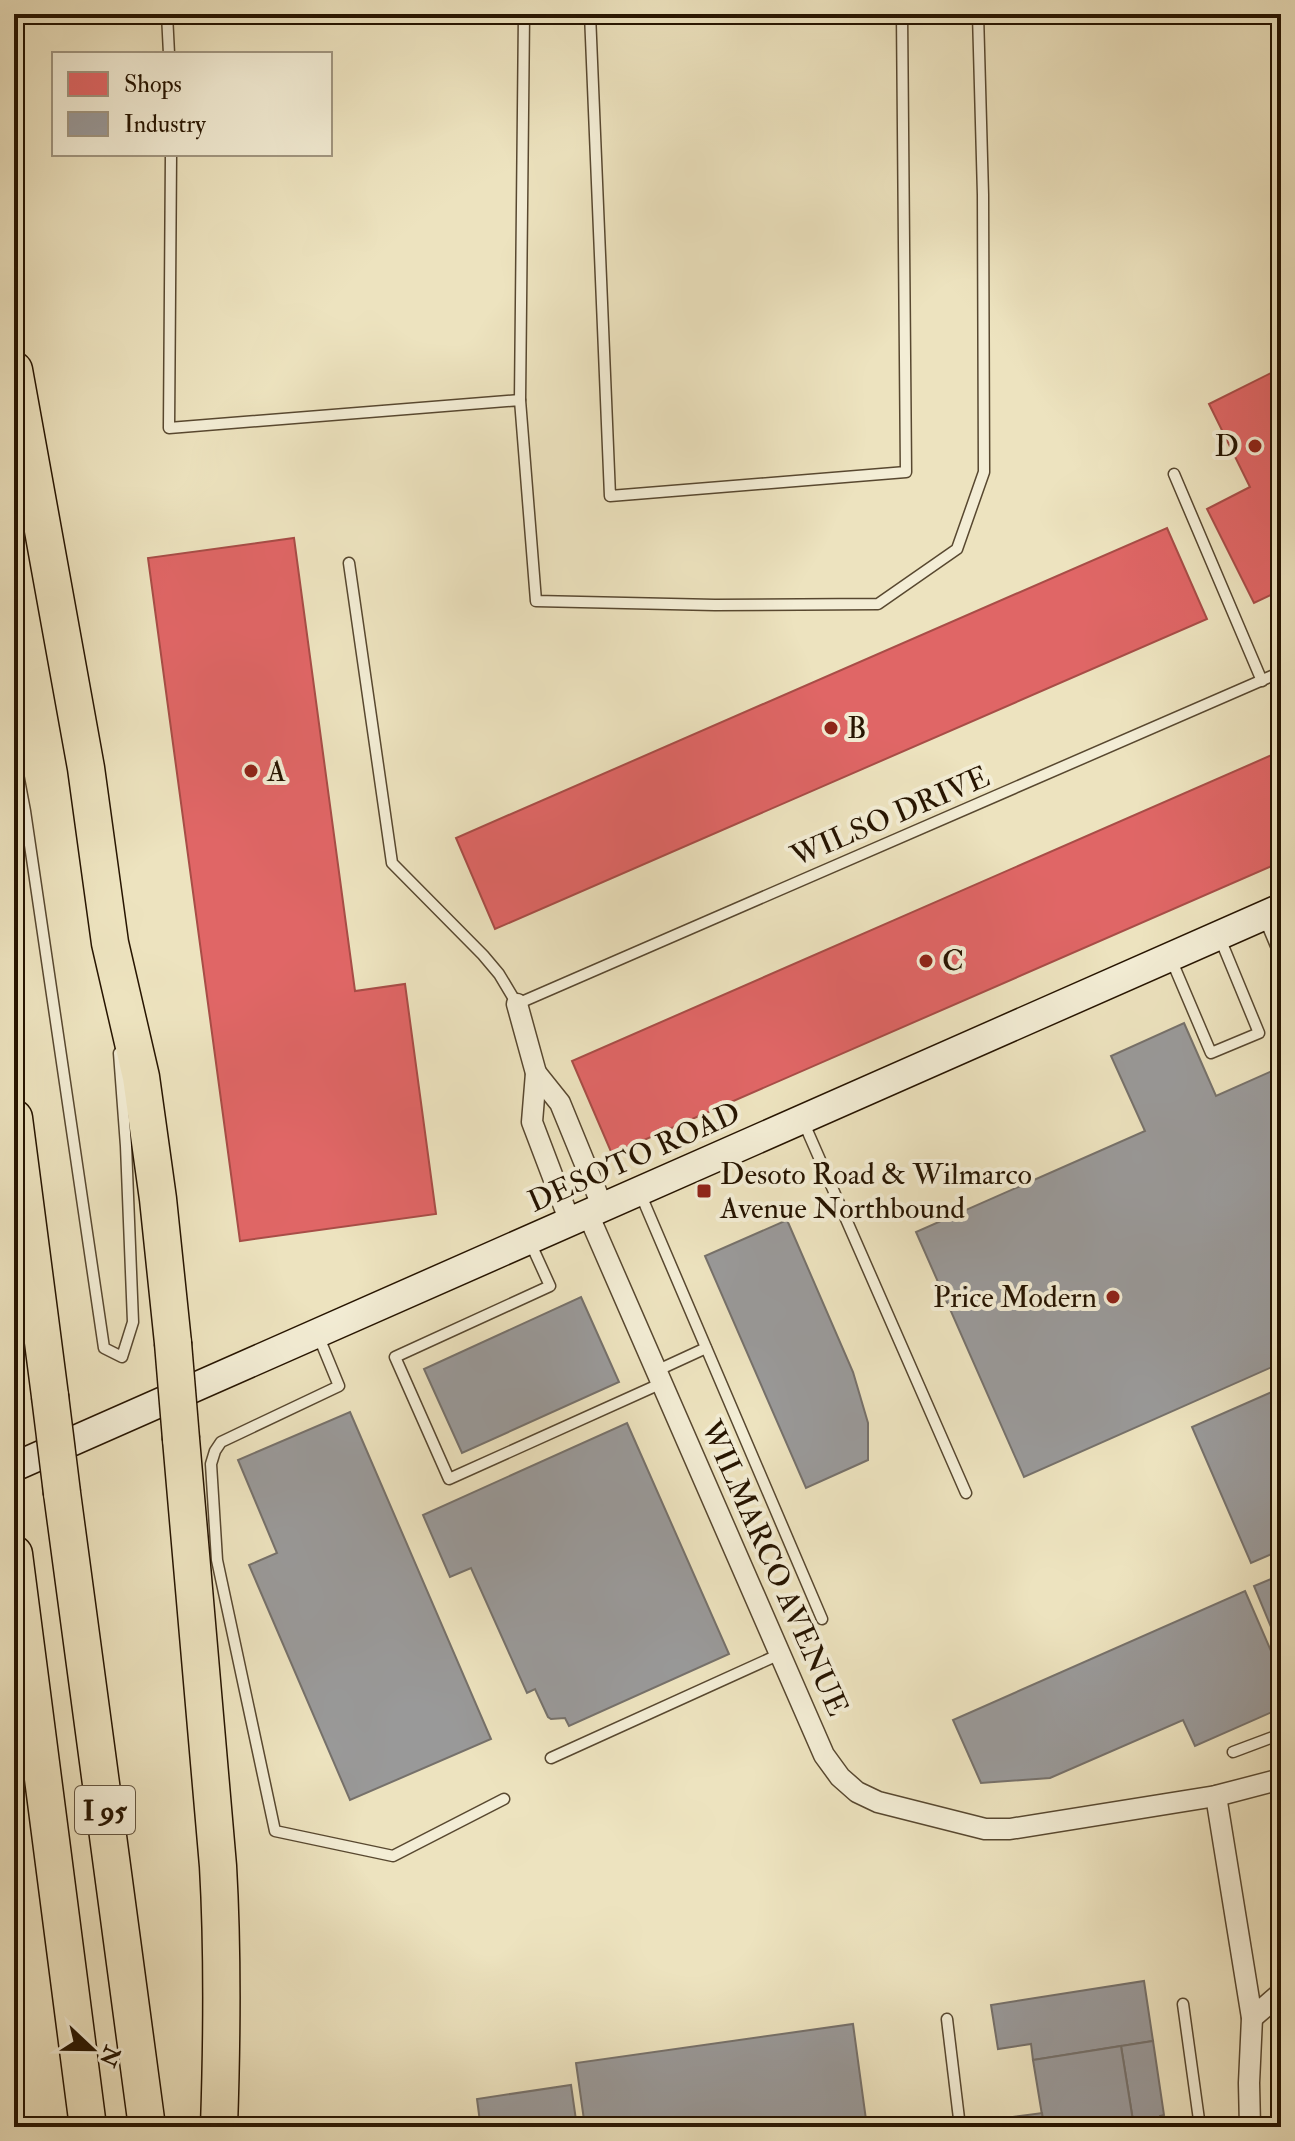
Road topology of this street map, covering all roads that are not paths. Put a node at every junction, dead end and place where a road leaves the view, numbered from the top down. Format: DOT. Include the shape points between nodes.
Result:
graph roads {
  1 [pos="167,14"];
  2 [pos="524,14"];
  3 [pos="590,14"];
  4 [pos="902,14"];
  5 [pos="978,14"];
  6 [pos="169,52"];
  7 [pos="171,156"];
  8 [pos="14,370"];
  9 [pos="520,400"];
  10 [pos="1174,474"];
  11 [pos="349,563"];
  12 [pos="1281,672"];
  13 [pos="1262,681"];
  14 [pos="14,753"];
  15 [pos="1274,911"];
  16 [pos="1219,936"];
  17 [pos="110,943"];
  18 [pos="1281,945"];
  19 [pos="1171,957"];
  20 [pos="517,1004"];
  21 [pos="116,1021"];
  22 [pos="118,1037"];
  23 [pos="536,1073"];
  24 [pos="14,1118"];
  25 [pos="803,1119"];
  26 [pos="639,1191"];
  27 [pos="587,1214"];
  28 [pos="529,1240"];
  29 [pos="317,1333"];
  30 [pos="706,1348"];
  31 [pos="659,1377"];
  32 [pos="14,1467"];
  33 [pos="966,1493"];
  34 [pos="14,1554"];
  35 [pos="822,1619"];
  36 [pos="780,1654"];
  37 [pos="1281,1734"];
  38 [pos="1233,1752"];
  39 [pos="551,1758"];
  40 [pos="1281,1779"];
  41 [pos="1216,1796"];
  42 [pos="504,1799"];
  43 [pos="1281,1993"];
  44 [pos="1183,2004"];
  45 [pos="1252,2018"];
  46 [pos="947,2019"];
  47 [pos="88,2127"];
  48 [pos="147,2127"];
  49 [pos="219,2127"];
  50 [pos="960,2127"];
  51 [pos="1200,2127"];
  52 [pos="1250,2127"];
  1 -- 6 [label="lane"];
  2 -- 9 [label="lane"];
  3 -- 4 [label="lane" via="610,496 906,472"];
  5 -- 9 [label="lane" via="984,472 957,549 878,604 536,601"];
  7 -- 9 [label="lane" via="169,428"];
  8 -- 17 [label="highway" via="86,768"];
  10 -- 13 [label="lane"];
  11 -- 20 [label="lane, WILMARCO AVENUE" via="392,863 483,955"];
  12 -- 13 [label="lane, WILSO DRIVE"];
  13 -- 20 [label="lane, WILSO DRIVE"];
  14 -- 22 [label="lane" via="104,1348 122,1357 133,1322"];
  15 -- 16 [label="street, DESOTO ROAD"];
  15 -- 18 [label="street"];
  16 -- 19 [label="street, DESOTO ROAD"];
  16 -- 19 [label="lane" via="1259,1033 1211,1053"];
  17 -- 21 [label="lane"];
  17 -- 49 [label="highway, bridge" via="141,1077 173,1343 218,1866 223,2002"];
  19 -- 25 [label="street, DESOTO ROAD"];
  20 -- 23 [label="street, WILMARCO AVENUE"];
  23 -- 27 [label="street, WILMARCO AVENUE" via="560,1103"];
  23 -- 27 [label="street, WILMARCO AVENUE" via="532,1122"];
  24 -- 48 [label="highway, I 95, bridge"];
  25 -- 26 [label="street, DESOTO ROAD"];
  25 -- 33 [label="lane"];
  26 -- 27 [label="street, DESOTO ROAD"];
  26 -- 30 [label="lane"];
  27 -- 28 [label="street, DESOTO ROAD"];
  27 -- 31 [label="street, WILMARCO AVENUE"];
  28 -- 29 [label="street, DESOTO ROAD"];
  28 -- 31 [label="lane" via="550,1286 395,1357 449,1479"];
  29 -- 32 [label="street, DESOTO ROAD"];
  29 -- 42 [label="lane" via="339,1386 221,1442 211,1464 217,1560 275,1831 393,1856"];
  30 -- 31 [label="lane"];
  30 -- 35 [label="lane"];
  31 -- 36 [label="street, WILMARCO AVENUE"];
  34 -- 47 [label="highway, I 95"];
  36 -- 39 [label="lane"];
  36 -- 41 [label="street, WILMARCO AVENUE" via="824,1755 857,1792 878,1802 985,1829 1010,1829"];
  37 -- 38 [label="lane"];
  40 -- 41 [label="street, WILMARCO AVENUE"];
  41 -- 45 [label="street"];
  43 -- 45 [label="street"];
  44 -- 51 [label="lane"];
  45 -- 52 [label="street"];
  46 -- 50 [label="lane"];
}
